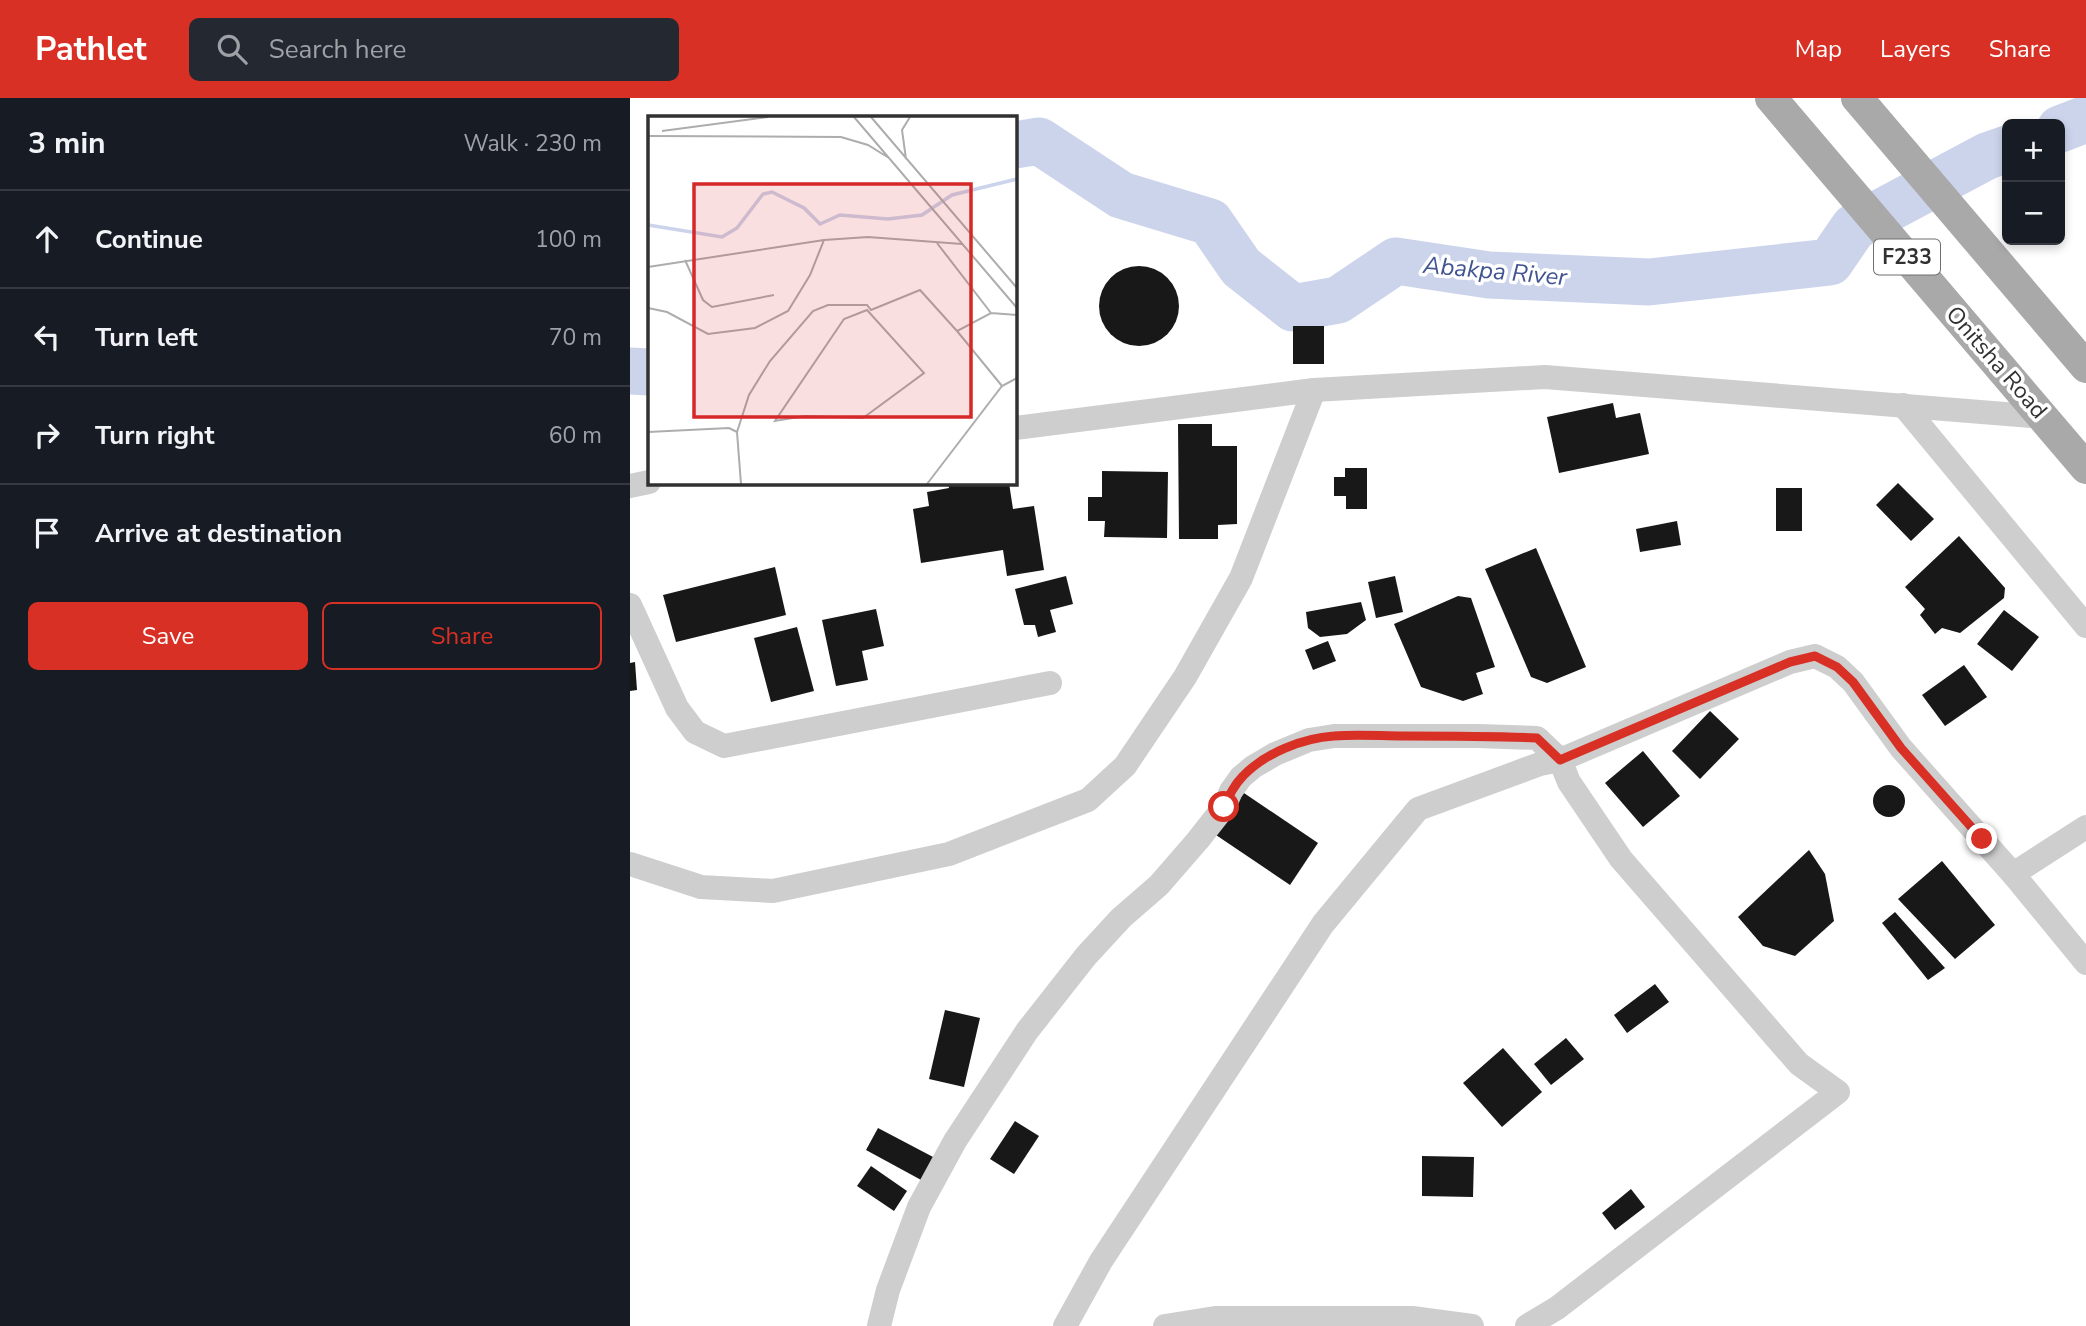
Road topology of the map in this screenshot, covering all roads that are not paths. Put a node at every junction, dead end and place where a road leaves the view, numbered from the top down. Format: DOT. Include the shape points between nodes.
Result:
graph roads {
  1 [pos="1771,98"];
  2 [pos="1857,98"];
  3 [pos="2086,367"];
  4 [pos="1314,390"];
  5 [pos="1903,405"];
  6 [pos="2044,416"];
  7 [pos="1017,428"];
  8 [pos="2086,468"];
  9 [pos="648,482"];
  10 [pos="630,486"];
  11 [pos="630,605"];
  12 [pos="2086,625"];
  13 [pos="1051,683"];
  14 [pos="1560,760"];
  15 [pos="2086,827"];
  16 [pos="630,863"];
  17 [pos="2013,874"];
  18 [pos="2086,963"];
  19 [pos="879,1326"];
  20 [pos="1065,1326"];
  21 [pos="1165,1326"];
  22 [pos="1472,1326"];
  23 [pos="1527,1326"];
  1 -- 6 [label="main road, Onitsha Road / F233"];
  2 -- 3 [label="main road, F233"];
  4 -- 5 [label="street" via="1545,377"];
  4 -- 7 [label="street"];
  4 -- 16 [label="street" via="1241,578 1185,677 1125,766 1088,800 949,854 773,891 701,887"];
  5 -- 6 [label="street"];
  5 -- 12 [label="street"];
  6 -- 8 [label="main road, Onitsha Road / F233"];
  9 -- 10 [label="street"];
  11 -- 13 [label="street" via="677,708 695,733 724,746"];
  14 -- 17 [label="street" via="1790,662 1815,656 1853,682 1901,748"];
  14 -- 19 [label="street" via="1537,738 1334,736 1309,740 1253,767 1159,885 1086,956 1027,1031 955,1141 919,1207"];
  14 -- 20 [label="street" via="1418,809 1323,924 1101,1261"];
  14 -- 23 [label="street" via="1569,782 1621,859 1800,1063 1838,1092"];
  15 -- 17 [label="street"];
  17 -- 18 [label="street"];
  21 -- 22 [label="street" via="1215,1318 1412,1318"];
}
